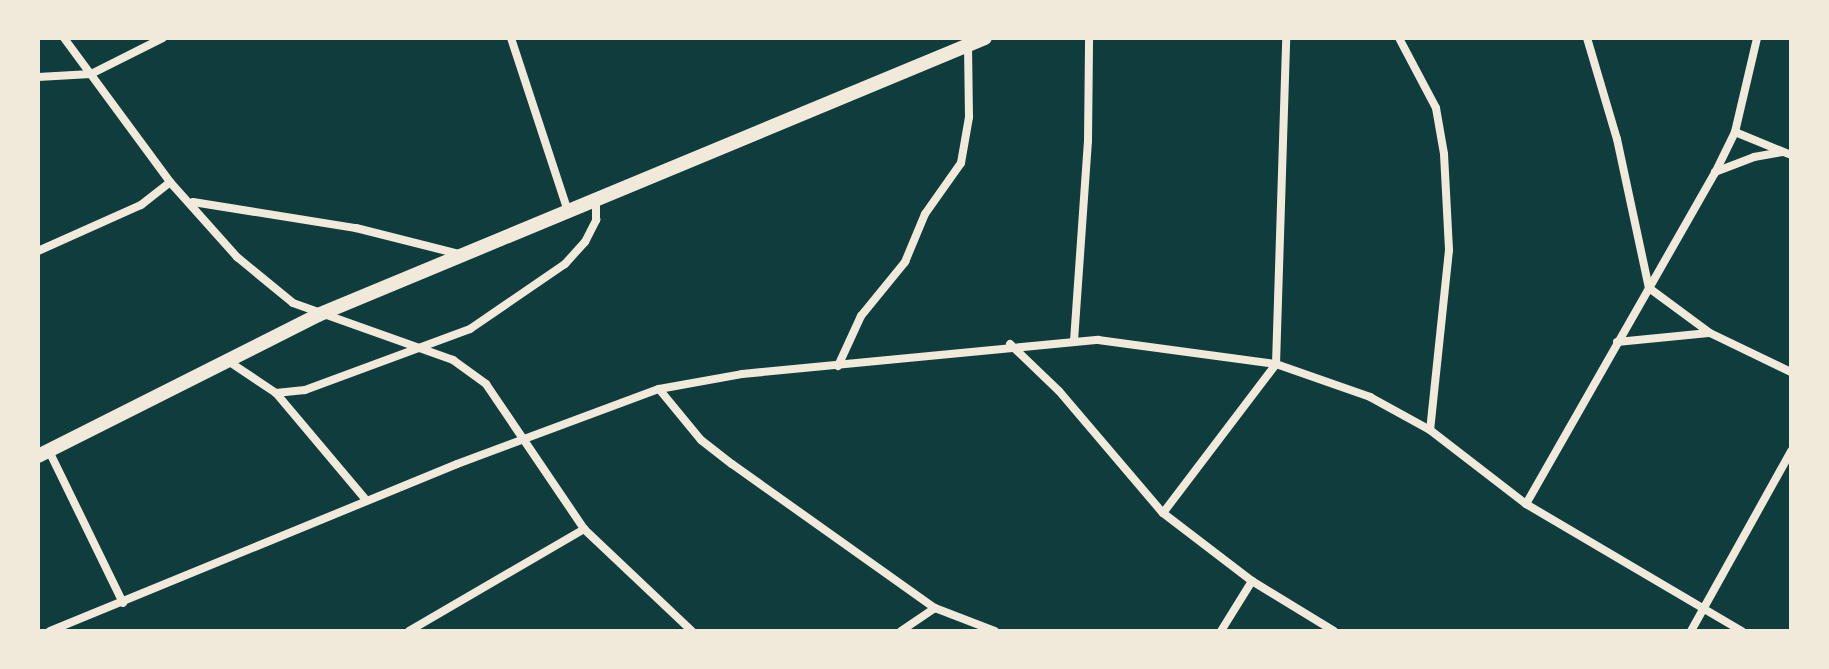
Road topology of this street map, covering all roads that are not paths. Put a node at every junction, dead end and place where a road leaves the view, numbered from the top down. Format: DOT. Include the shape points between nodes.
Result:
graph roads {
  1 [pos="64,38"];
  2 [pos="163,38"];
  3 [pos="511,38"];
  4 [pos="985,38"];
  5 [pos="1089,38"];
  6 [pos="1286,38"];
  7 [pos="1399,38"];
  8 [pos="1587,38"];
  9 [pos="1757,38"];
  10 [pos="968,45"];
  11 [pos="91,74"];
  12 [pos="38,77"];
  13 [pos="1735,132"];
  14 [pos="1787,154"];
  15 [pos="1715,173"];
  16 [pos="170,182"];
  17 [pos="597,197"];
  18 [pos="192,202"];
  19 [pos="567,208"];
  20 [pos="38,251"];
  21 [pos="459,254"];
  22 [pos="1649,288"];
  23 [pos="318,315"];
  24 [pos="1710,333"];
  25 [pos="1074,341"];
  26 [pos="1617,342"];
  27 [pos="1010,344"];
  28 [pos="425,348"];
  29 [pos="231,363"];
  30 [pos="1276,364"];
  31 [pos="838,366"];
  32 [pos="1791,372"];
  33 [pos="659,389"];
  34 [pos="276,393"];
  35 [pos="1430,430"];
  36 [pos="525,443"];
  37 [pos="1791,451"];
  38 [pos="44,454"];
  39 [pos="366,500"];
  40 [pos="1526,504"];
  41 [pos="1163,513"];
  42 [pos="584,529"];
  43 [pos="1252,581"];
  44 [pos="123,603"];
  45 [pos="935,608"];
  46 [pos="1704,609"];
  47 [pos="50,631"];
  48 [pos="409,631"];
  49 [pos="692,631"];
  50 [pos="901,631"];
  51 [pos="995,631"];
  52 [pos="1221,631"];
  53 [pos="1334,631"];
  54 [pos="1691,631"];
  55 [pos="1742,631"];
  1 -- 11 [label="street"];
  2 -- 11 [label="street"];
  3 -- 19 [label="street"];
  4 -- 10 [label="street"];
  5 -- 25 [label="street" via="1088,156"];
  6 -- 30 [label="street"];
  7 -- 35 [label="street" via="1436,108 1444,154 1449,250"];
  8 -- 22 [label="street" via="1617,139"];
  9 -- 13 [label="street"];
  10 -- 17 [label="street"];
  10 -- 31 [label="street" via="969,117 961,163 925,214 905,262 861,316"];
  11 -- 12 [label="street"];
  11 -- 16 [label="street"];
  13 -- 14 [label="street"];
  13 -- 15 [label="street"];
  14 -- 15 [label="street" via="1754,157"];
  15 -- 22 [label="street"];
  16 -- 18 [label="street"];
  16 -- 20 [label="street" via="141,205"];
  17 -- 19 [label="street"];
  17 -- 28 [label="street" via="596,220 565,264 470,329"];
  18 -- 21 [label="street" via="356,228"];
  18 -- 23 [label="street" via="237,257 293,303"];
  19 -- 21 [label="street"];
  21 -- 23 [label="street"];
  22 -- 24 [label="street"];
  22 -- 26 [label="street"];
  23 -- 28 [label="street"];
  23 -- 29 [label="street"];
  24 -- 26 [label="street"];
  24 -- 32 [label="street"];
  25 -- 27 [label="street"];
  25 -- 30 [label="street" via="1148,344"];
  26 -- 40 [label="street"];
  27 -- 31 [label="street"];
  27 -- 41 [label="street" via="1059,391"];
  28 -- 34 [label="street" via="305,390"];
  28 -- 36 [label="street" via="486,384"];
  29 -- 34 [label="street"];
  29 -- 38 [label="street"];
  30 -- 35 [label="street" via="1370,397"];
  30 -- 41 [label="street"];
  31 -- 33 [label="street" via="742,374"];
  33 -- 36 [label="street"];
  33 -- 45 [label="street" via="722,456"];
  34 -- 39 [label="street"];
  35 -- 40 [label="street"];
  36 -- 39 [label="street"];
  36 -- 42 [label="street"];
  37 -- 46 [label="street"];
  38 -- 44 [label="street"];
  39 -- 44 [label="street"];
  40 -- 46 [label="street"];
  41 -- 43 [label="street"];
  42 -- 48 [label="street"];
  42 -- 49 [label="street"];
  43 -- 52 [label="street"];
  43 -- 53 [label="street"];
  44 -- 47 [label="street"];
  45 -- 50 [label="street"];
  45 -- 51 [label="street"];
  46 -- 54 [label="street"];
  46 -- 55 [label="street"];
}
